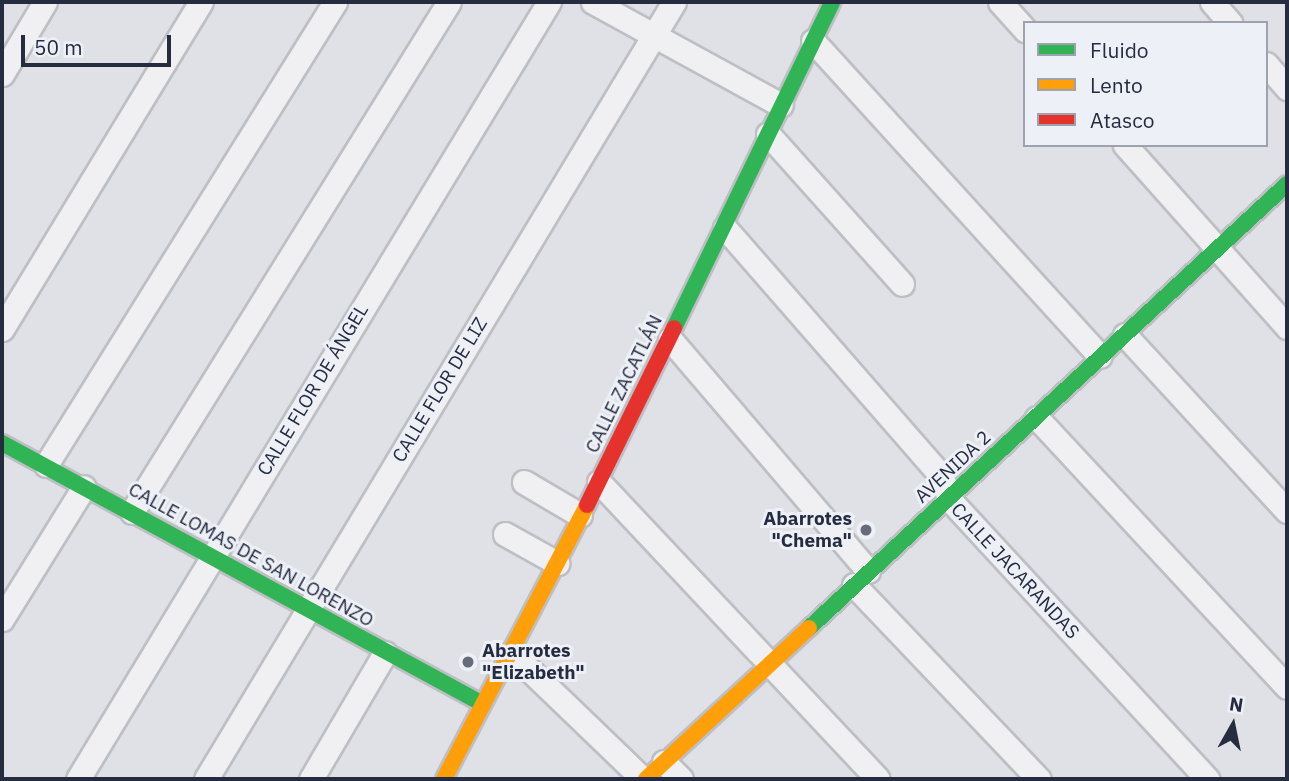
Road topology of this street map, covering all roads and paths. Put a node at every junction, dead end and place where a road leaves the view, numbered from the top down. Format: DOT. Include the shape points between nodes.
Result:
graph roads {
  1 [pos="45,2"];
  2 [pos="201,2"];
  3 [pos="335,2"];
  4 [pos="449,2"];
  5 [pos="549,2"];
  6 [pos="593,2"];
  7 [pos="674,2"];
  8 [pos="832,2"];
  9 [pos="1000,2"];
  10 [pos="1212,2"];
  11 [pos="1228,21"];
  12 [pos="1023,28"];
  13 [pos="656,34"];
  14 [pos="813,41"];
  15 [pos="1268,66"];
  16 [pos="2,74"];
  17 [pos="1287,88"];
  18 [pos="781,105"];
  19 [pos="768,134"];
  20 [pos="1127,147"];
  21 [pos="1287,184"];
  22 [pos="725,228"];
  23 [pos="1215,249"];
  24 [pos="902,284"];
  25 [pos="1287,327"];
  26 [pos="2,329"];
  27 [pos="1125,335"];
  28 [pos="670,339"];
  29 [pos="1100,356"];
  30 [pos="1037,418"];
  31 [pos="2,443"];
  32 [pos="46,465"];
  33 [pos="524,482"];
  34 [pos="600,482"];
  35 [pos="84,487"];
  36 [pos="949,499"];
  37 [pos="1287,511"];
  38 [pos="132,512"];
  39 [pos="580,515"];
  40 [pos="505,534"];
  41 [pos="211,558"];
  42 [pos="557,563"];
  43 [pos="861,578"];
  44 [pos="307,611"];
  45 [pos="2,620"];
  46 [pos="385,653"];
  47 [pos="512,653"];
  48 [pos="769,664"];
  49 [pos="1287,687"];
  50 [pos="481,703"];
  51 [pos="664,762"];
  52 [pos="78,779"];
  53 [pos="206,779"];
  54 [pos="311,779"];
  55 [pos="444,779"];
  56 [pos="644,779"];
  57 [pos="681,779"];
  58 [pos="878,779"];
  59 [pos="1039,779"];
  60 [pos="1207,779"];
  1 -- 16 [label="street"];
  2 -- 26 [label="street"];
  3 -- 32 [label="street"];
  4 -- 38 [label="street"];
  5 -- 41 [label="street, CALLE FLOR DE ÁNGEL"];
  6 -- 13 [label="street"];
  7 -- 13 [label="street, CALLE FLOR DE LIZ"];
  8 -- 14 [label="street, CALLE ZACATLÁN"];
  9 -- 12 [label="street"];
  10 -- 11 [label="street"];
  13 -- 18 [label="street"];
  13 -- 44 [label="street, CALLE FLOR DE LIZ"];
  14 -- 18 [label="street, CALLE ZACATLÁN"];
  14 -- 29 [label="street"];
  15 -- 17 [label="street"];
  18 -- 19 [label="street, CALLE ZACATLÁN"];
  19 -- 22 [label="street, CALLE ZACATLÁN"];
  19 -- 24 [label="street"];
  20 -- 23 [label="street"];
  21 -- 23 [label="street, AVENIDA 2"];
  22 -- 28 [label="street, CALLE ZACATLÁN"];
  22 -- 36 [label="street, CALLE JACARANDAS" via="942,477"];
  23 -- 25 [label="street"];
  23 -- 27 [label="street, AVENIDA 2"];
  27 -- 29 [label="street, AVENIDA 2"];
  27 -- 37 [label="street"];
  28 -- 34 [label="street, CALLE ZACATLÁN"];
  28 -- 43 [label="street"];
  29 -- 30 [label="street, AVENIDA 2"];
  30 -- 36 [label="street, AVENIDA 2"];
  30 -- 49 [label="street"];
  31 -- 32 [label="street, CALLE LOMAS DE SAN LORENZO"];
  32 -- 35 [label="street, CALLE LOMAS DE SAN LORENZO"];
  33 -- 39 [label="street"];
  34 -- 39 [label="street, CALLE ZACATLÁN"];
  34 -- 48 [label="street"];
  35 -- 38 [label="street, CALLE LOMAS DE SAN LORENZO"];
  35 -- 45 [label="street"];
  36 -- 43 [label="street, AVENIDA 2"];
  36 -- 60 [label="street, CALLE JACARANDAS"];
  38 -- 41 [label="street, CALLE LOMAS DE SAN LORENZO"];
  39 -- 42 [label="street, CALLE ZACATLÁN"];
  40 -- 42 [label="street"];
  41 -- 44 [label="street, CALLE LOMAS DE SAN LORENZO"];
  41 -- 52 [label="street, CALLE FLOR DE ÁNGEL"];
  42 -- 47 [label="street, CALLE ZACATLÁN"];
  43 -- 48 [label="street, AVENIDA 2"];
  43 -- 59 [label="street"];
  44 -- 46 [label="street, CALLE LOMAS DE SAN LORENZO"];
  44 -- 53 [label="street, CALLE FLOR DE LIZ"];
  46 -- 50 [label="street, CALLE LOMAS DE SAN LORENZO"];
  46 -- 54 [label="street"];
  47 -- 50 [label="street, CALLE ZACATLÁN"];
  47 -- 56 [label="street"];
  48 -- 51 [label="street, AVENIDA 2"];
  48 -- 58 [label="street"];
  50 -- 55 [label="street, CALLE ZACATLÁN"];
  51 -- 56 [label="street, AVENIDA 2"];
  51 -- 57 [label="street"];
}
